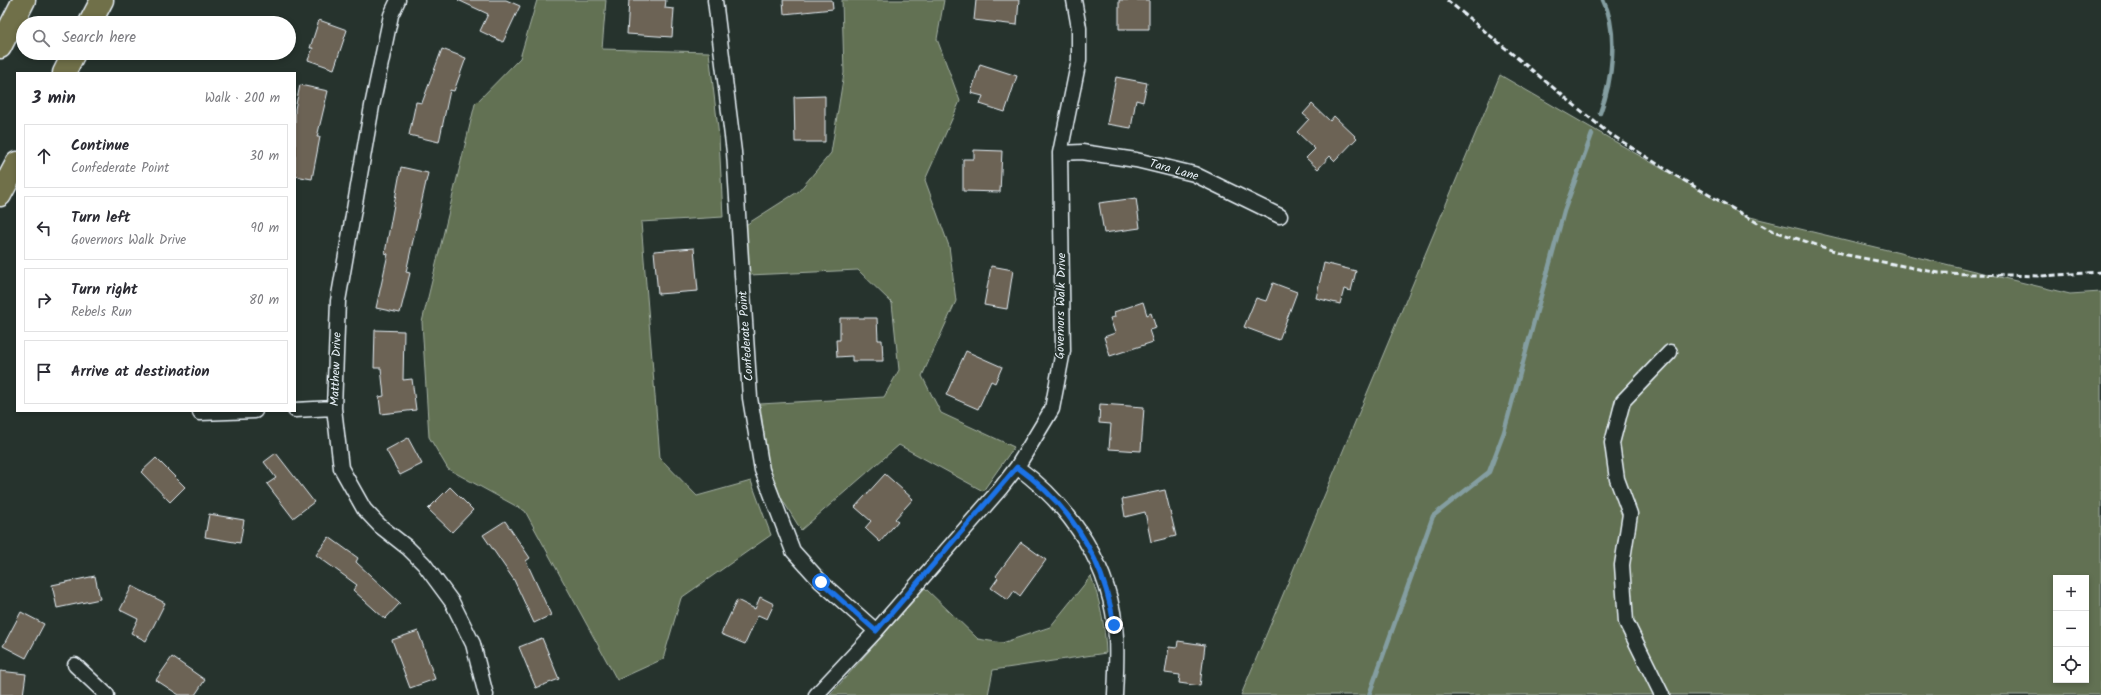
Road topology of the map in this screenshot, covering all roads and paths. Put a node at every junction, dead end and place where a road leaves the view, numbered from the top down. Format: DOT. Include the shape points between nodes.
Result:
graph roads {
  1 [pos="21,0"];
  2 [pos="24,0"];
  3 [pos="102,0"];
  4 [pos="398,0"];
  5 [pos="715,0"];
  6 [pos="1074,0"];
  7 [pos="94,16"];
  8 [pos="0,46"];
  9 [pos="70,60"];
  10 [pos="64,72"];
  11 [pos="1060,153"];
  12 [pos="16,165"];
  13 [pos="0,195"];
  14 [pos="1280,216"];
  15 [pos="1670,352"];
  16 [pos="334,408"];
  17 [pos="296,410"];
  18 [pos="228,412"];
  19 [pos="200,413"];
  20 [pos="1017,467"];
  21 [pos="876,631"];
  22 [pos="75,665"];
  23 [pos="107,695"];
  24 [pos="486,695"];
  25 [pos="816,695"];
  26 [pos="1115,695"];
  27 [pos="1662,695"];
  1 -- 8 [label="highway"];
  2 -- 8 [label="highway"];
  3 -- 7 [label="highway"];
  4 -- 16 [label="street, Matthew Drive" via="391,15 372,106 338,301"];
  5 -- 21 [label="street, Confederate Point" via="734,152 750,398 762,470 793,551 821,582"];
  6 -- 11 [label="street, Governors Walk Drive" via="1079,28 1079,60"];
  9 -- 10 [label="highway"];
  11 -- 14 [label="street, Tara Lane" via="1082,152 1136,160 1194,174"];
  11 -- 20 [label="street, Governors Walk Drive" via="1063,351 1052,409"];
  12 -- 13 [label="highway"];
  15 -- 27 [label="street" via="1624,401 1612,443 1617,479 1630,514 1622,565 1626,622"];
  16 -- 17 [label="street"];
  16 -- 24 [label="street, Matthew Drive" via="341,468 351,489 364,509 380,526 424,564 452,602 473,644"];
  18 -- 19 [label="street"];
  20 -- 21 [label="street, Governors Walk Drive"];
  20 -- 26 [label="street" via="1062,506 1088,544 1098,566 1111,604 1116,637"];
  21 -- 25 [label="street, Governors Walk Drive"];
  22 -- 23 [label="street"];
}
